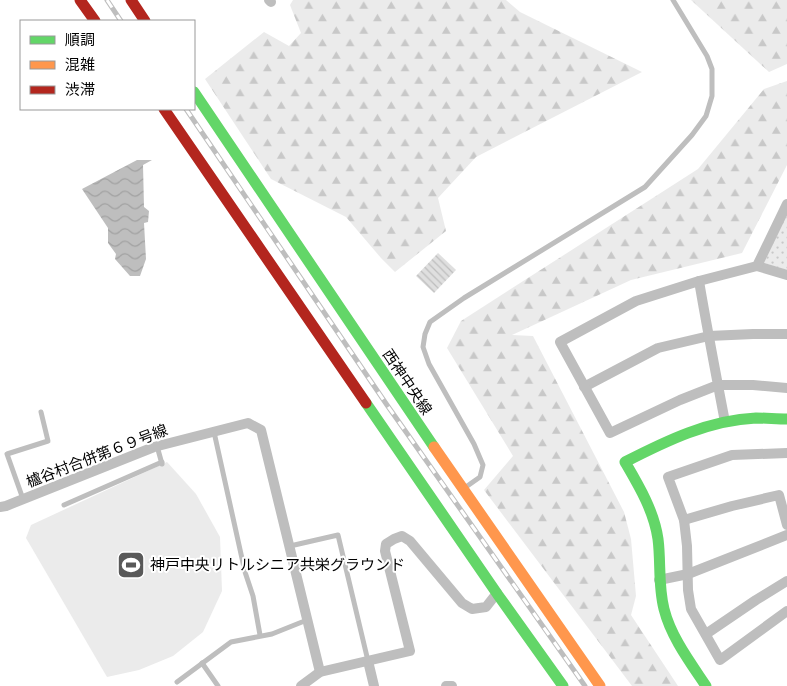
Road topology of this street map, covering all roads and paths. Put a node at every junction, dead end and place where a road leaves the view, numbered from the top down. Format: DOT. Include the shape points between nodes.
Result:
graph roads {
  1 [pos="80,0"];
  2 [pos="91,0"];
  3 [pos="131,0"];
  4 [pos="139,0"];
  5 [pos="673,0"];
  6 [pos="94,20"];
  7 [pos="104,20"];
  8 [pos="144,20"];
  9 [pos="152,20"];
  10 [pos="195,86"];
  11 [pos="195,94"];
  12 [pos="159,110"];
  13 [pos="165,110"];
  14 [pos="262,192"];
  15 [pos="787,204"];
  16 [pos="235,212"];
  17 [pos="757,266"];
  18 [pos="787,275"];
  19 [pos="699,281"];
  20 [pos="787,334"];
  21 [pos="709,336"];
  22 [pos="718,385"];
  23 [pos="584,387"];
  24 [pos="787,388"];
  25 [pos="41,412"];
  26 [pos="787,419"];
  27 [pos="725,422"];
  28 [pos="214,432"];
  29 [pos="157,446"];
  30 [pos="787,453"];
  31 [pos="461,490"];
  32 [pos="23,499"];
  33 [pos="64,505"];
  34 [pos="0,506"];
  35 [pos="684,520"];
  36 [pos="787,525"];
  37 [pos="787,535"];
  38 [pos="289,546"];
  39 [pos="688,574"];
  40 [pos="660,580"];
  41 [pos="787,581"];
  42 [pos="497,593"];
  43 [pos="787,611"];
  44 [pos="307,620"];
  45 [pos="706,634"];
  46 [pos="260,635"];
  47 [pos="368,661"];
  48 [pos="202,663"];
  49 [pos="320,672"];
  50 [pos="177,682"];
  51 [pos="218,686"];
  52 [pos="301,686"];
  53 [pos="374,686"];
  54 [pos="446,686"];
  55 [pos="452,686"];
  56 [pos="563,686"];
  57 [pos="600,686"];
  58 [pos="706,686"];
  1 -- 6 [label="street"];
  2 -- 7 [label="street"];
  3 -- 8 [label="street"];
  4 -- 9 [label="street"];
  5 -- 31 [label="lane" via="712,69 712,96 706,116 697,128 645,188 430,322 423,347 483,464 480,477"];
  10 -- 14 [label="street"];
  11 -- 14 [label="street, 西神中央線"];
  12 -- 16 [label="street"];
  13 -- 16 [label="street"];
  14 -- 31 [label="street, 西神中央線"];
  15 -- 17 [label="street"];
  16 -- 42 [label="street"];
  17 -- 18 [label="street"];
  17 -- 19 [label="street"];
  19 -- 21 [label="street"];
  19 -- 23 [label="street" via="636,301 560,342"];
  20 -- 21 [label="street"];
  21 -- 22 [label="street"];
  21 -- 23 [label="street" via="658,348"];
  22 -- 23 [label="street" via="610,433"];
  22 -- 24 [label="street"];
  22 -- 27 [label="street"];
  25 -- 32 [label="lane" via="48,441 7,454"];
  26 -- 27 [label="street"];
  27 -- 40 [label="street" via="657,445 625,462 657,532"];
  28 -- 29 [label="street, 櫨谷村合併第６９号線"];
  28 -- 38 [label="street, 櫨谷村合併第６９号線" via="248,423 261,430"];
  28 -- 46 [label="lane"];
  29 -- 32 [label="street, 櫨谷村合併第６９号線"];
  29 -- 33 [label="lane" via="162,463"];
  30 -- 35 [label="street" via="732,455 668,477"];
  31 -- 57 [label="street, 西神中央線"];
  32 -- 34 [label="street, 櫨谷村合併第６９号線"];
  35 -- 36 [label="street" via="779,496"];
  35 -- 39 [label="street"];
  37 -- 39 [label="street"];
  38 -- 44 [label="street"];
  38 -- 47 [label="lane" via="338,535"];
  39 -- 40 [label="street"];
  39 -- 45 [label="street" via="691,609"];
  40 -- 58 [label="street" via="664,609 676,638"];
  41 -- 45 [label="street"];
  42 -- 47 [label="street" via="486,607 472,609 462,603 410,541 402,536 394,539 386,544 385,551 410,651"];
  42 -- 56 [label="street"];
  43 -- 45 [label="street" via="720,660"];
  44 -- 46 [label="lane" via="272,634"];
  44 -- 49 [label="street"];
  46 -- 48 [label="lane" via="231,642"];
  47 -- 49 [label="street"];
  47 -- 53 [label="street"];
  48 -- 50 [label="lane"];
  48 -- 51 [label="lane"];
  49 -- 52 [label="street"];
  54 -- 55 [label="street"];
}
